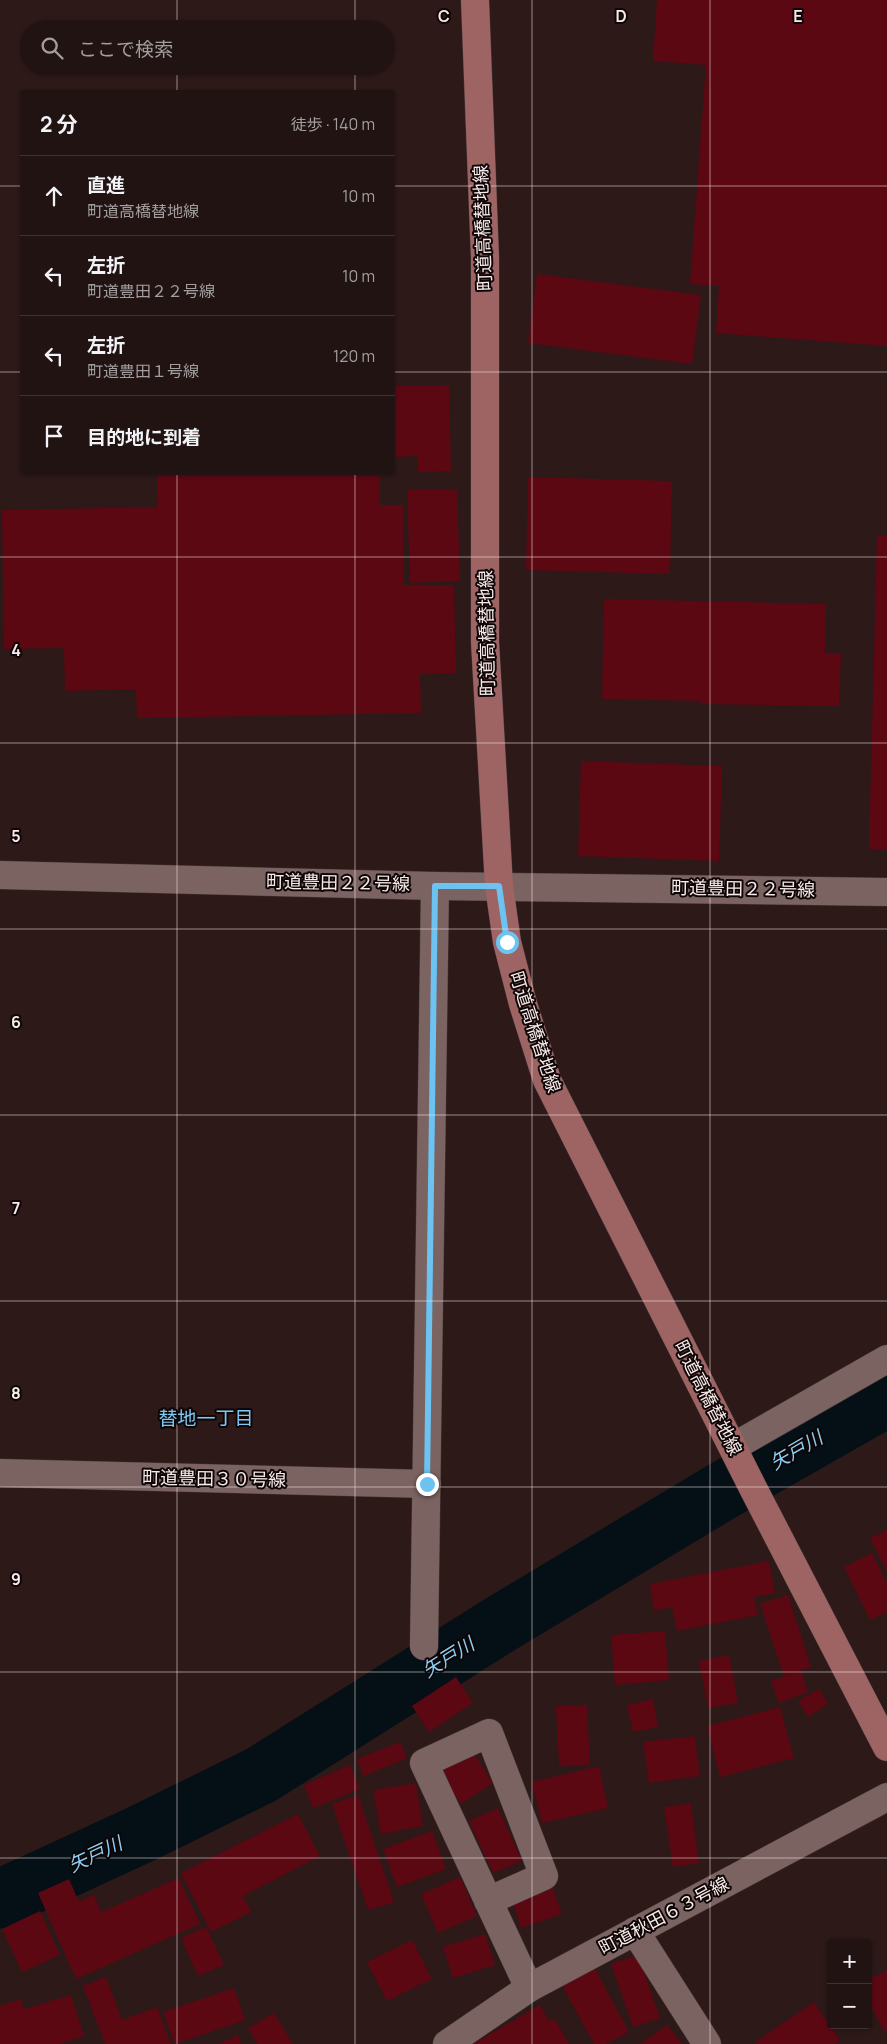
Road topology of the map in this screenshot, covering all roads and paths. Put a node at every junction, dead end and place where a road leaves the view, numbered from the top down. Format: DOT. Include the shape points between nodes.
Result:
graph roads {
  1 [pos="475,0"];
  2 [pos="0,875"];
  3 [pos="435,886"];
  4 [pos="499,886"];
  5 [pos="887,892"];
  6 [pos="887,1359"];
  7 [pos="732,1447"];
  8 [pos="0,1473"];
  9 [pos="427,1484"];
  10 [pos="424,1646"];
  11 [pos="887,1748"];
  12 [pos="887,1797"];
  13 [pos="488,1901"];
  14 [pos="635,1932"];
  15 [pos="529,1988"];
  16 [pos="472,2036"];
  17 [pos="447,2044"];
  18 [pos="707,2044"];
  1 -- 4 [label="street, 町道高橋替地線" via="486,258 486,642"];
  2 -- 3 [label="street, 町道豊田２２号線"];
  3 -- 4 [label="street, 町道豊田２２号線"];
  3 -- 9 [label="street"];
  4 -- 5 [label="street, 町道豊田２２号線"];
  4 -- 7 [label="street, 町道高橋替地線" via="507,942 547,1080"];
  6 -- 7 [label="street"];
  7 -- 11 [label="street, 町道高橋替地線"];
  8 -- 9 [label="street, 町道豊田３０号線"];
  9 -- 10 [label="street"];
  12 -- 14 [label="street, 町道秋田６３号線"];
  13 -- 13 [label="street" via="424,1763 489,1733 544,1876"];
  13 -- 15 [label="street"];
  14 -- 15 [label="street, 町道秋田６３号線"];
  14 -- 18 [label="street"];
  15 -- 16 [label="street, 町道秋田６３号線"];
  16 -- 17 [label="street, 町道秋田６３号線"];
}
